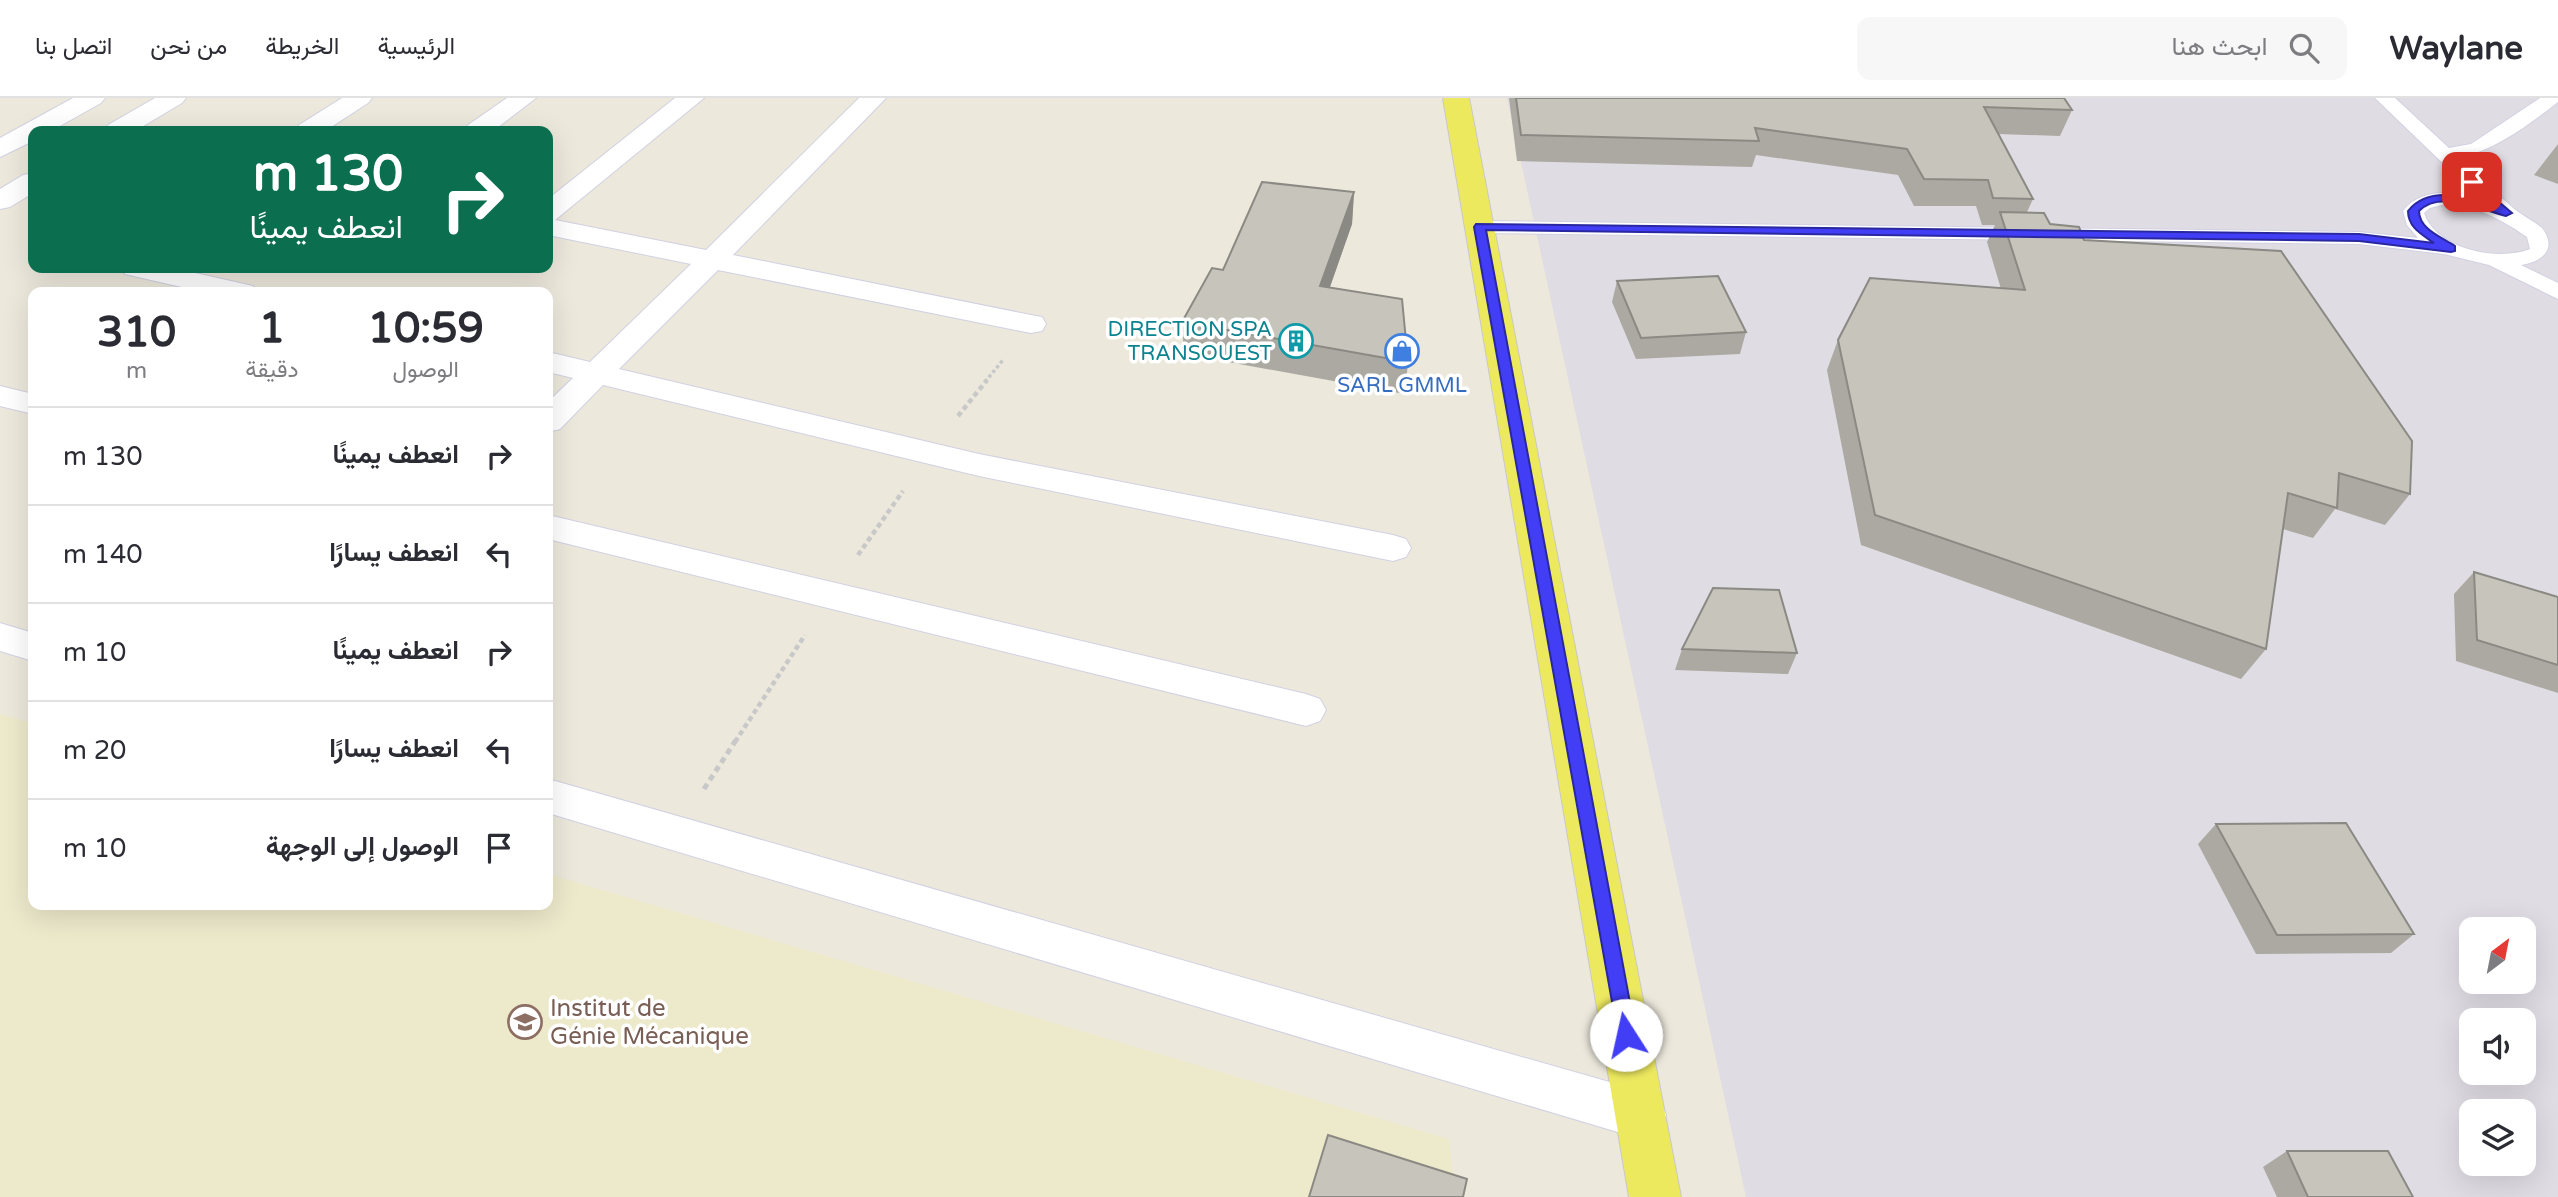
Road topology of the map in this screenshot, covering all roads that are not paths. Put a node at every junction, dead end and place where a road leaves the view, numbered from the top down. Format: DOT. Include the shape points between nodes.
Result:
graph roads {
  1 [pos="92,98"];
  2 [pos="173,98"];
  3 [pos="359,98"];
  4 [pos="523,98"];
  5 [pos="691,98"];
  6 [pos="873,98"];
  7 [pos="1456,98"];
  8 [pos="2384,98"];
  9 [pos="2552,98"];
  10 [pos="37,126"];
  11 [pos="125,126"];
  12 [pos="316,126"];
  13 [pos="484,126"];
  14 [pos="28,131"];
  15 [pos="6,142"];
  16 [pos="2445,155"];
  17 [pos="28,184"];
  18 [pos="2431,200"];
  19 [pos="0,201"];
  20 [pos="553,209"];
  21 [pos="2506,213"];
  22 [pos="2413,219"];
  23 [pos="1480,227"];
  24 [pos="553,228"];
  25 [pos="2359,238"];
  26 [pos="2542,243"];
  27 [pos="2451,248"];
  28 [pos="2558,257"];
  29 [pos="712,260"];
  30 [pos="2494,260"];
  31 [pos="157,273"];
  32 [pos="220,287"];
  33 [pos="2558,292"];
  34 [pos="1031,324"];
  35 [pos="553,363"];
  36 [pos="596,373"];
  37 [pos="0,396"];
  38 [pos="28,403"];
  39 [pos="553,416"];
  40 [pos="553,528"];
  41 [pos="1393,548"];
  42 [pos="0,637"];
  43 [pos="28,645"];
  44 [pos="1306,710"];
  45 [pos="553,797"];
  46 [pos="1641,1115"];
  47 [pos="1655,1197"];
  1 -- 10 [label="street"];
  2 -- 11 [label="street"];
  3 -- 12 [label="street"];
  4 -- 13 [label="street"];
  5 -- 20 [label="street"];
  6 -- 29 [label="street"];
  7 -- 23 [label="main road"];
  8 -- 16 [label="lane"];
  9 -- 16 [label="lane" via="2477,148"];
  14 -- 15 [label="street"];
  16 -- 18 [label="lane"];
  16 -- 21 [label="lane"];
  17 -- 19 [label="street"];
  18 -- 21 [label="lane" via="2464,200"];
  18 -- 22 [label="lane" via="2419,204"];
  21 -- 26 [label="lane" via="2524,222"];
  22 -- 25 [label="lane"];
  22 -- 27 [label="lane" via="2432,239"];
  23 -- 25 [label="lane"];
  23 -- 46 [label="main road"];
  24 -- 29 [label="street"];
  25 -- 27 [label="lane"];
  26 -- 28 [label="lane"];
  26 -- 30 [label="lane" via="2540,252 2530,258"];
  27 -- 30 [label="lane"];
  29 -- 34 [label="street"];
  29 -- 36 [label="street"];
  30 -- 33 [label="lane"];
  31 -- 32 [label="street"];
  35 -- 36 [label="street"];
  36 -- 39 [label="street"];
  36 -- 41 [label="street" via="979,465"];
  37 -- 38 [label="street"];
  40 -- 44 [label="street"];
  42 -- 43 [label="street"];
  45 -- 46 [label="street"];
  46 -- 47 [label="main road"];
}
